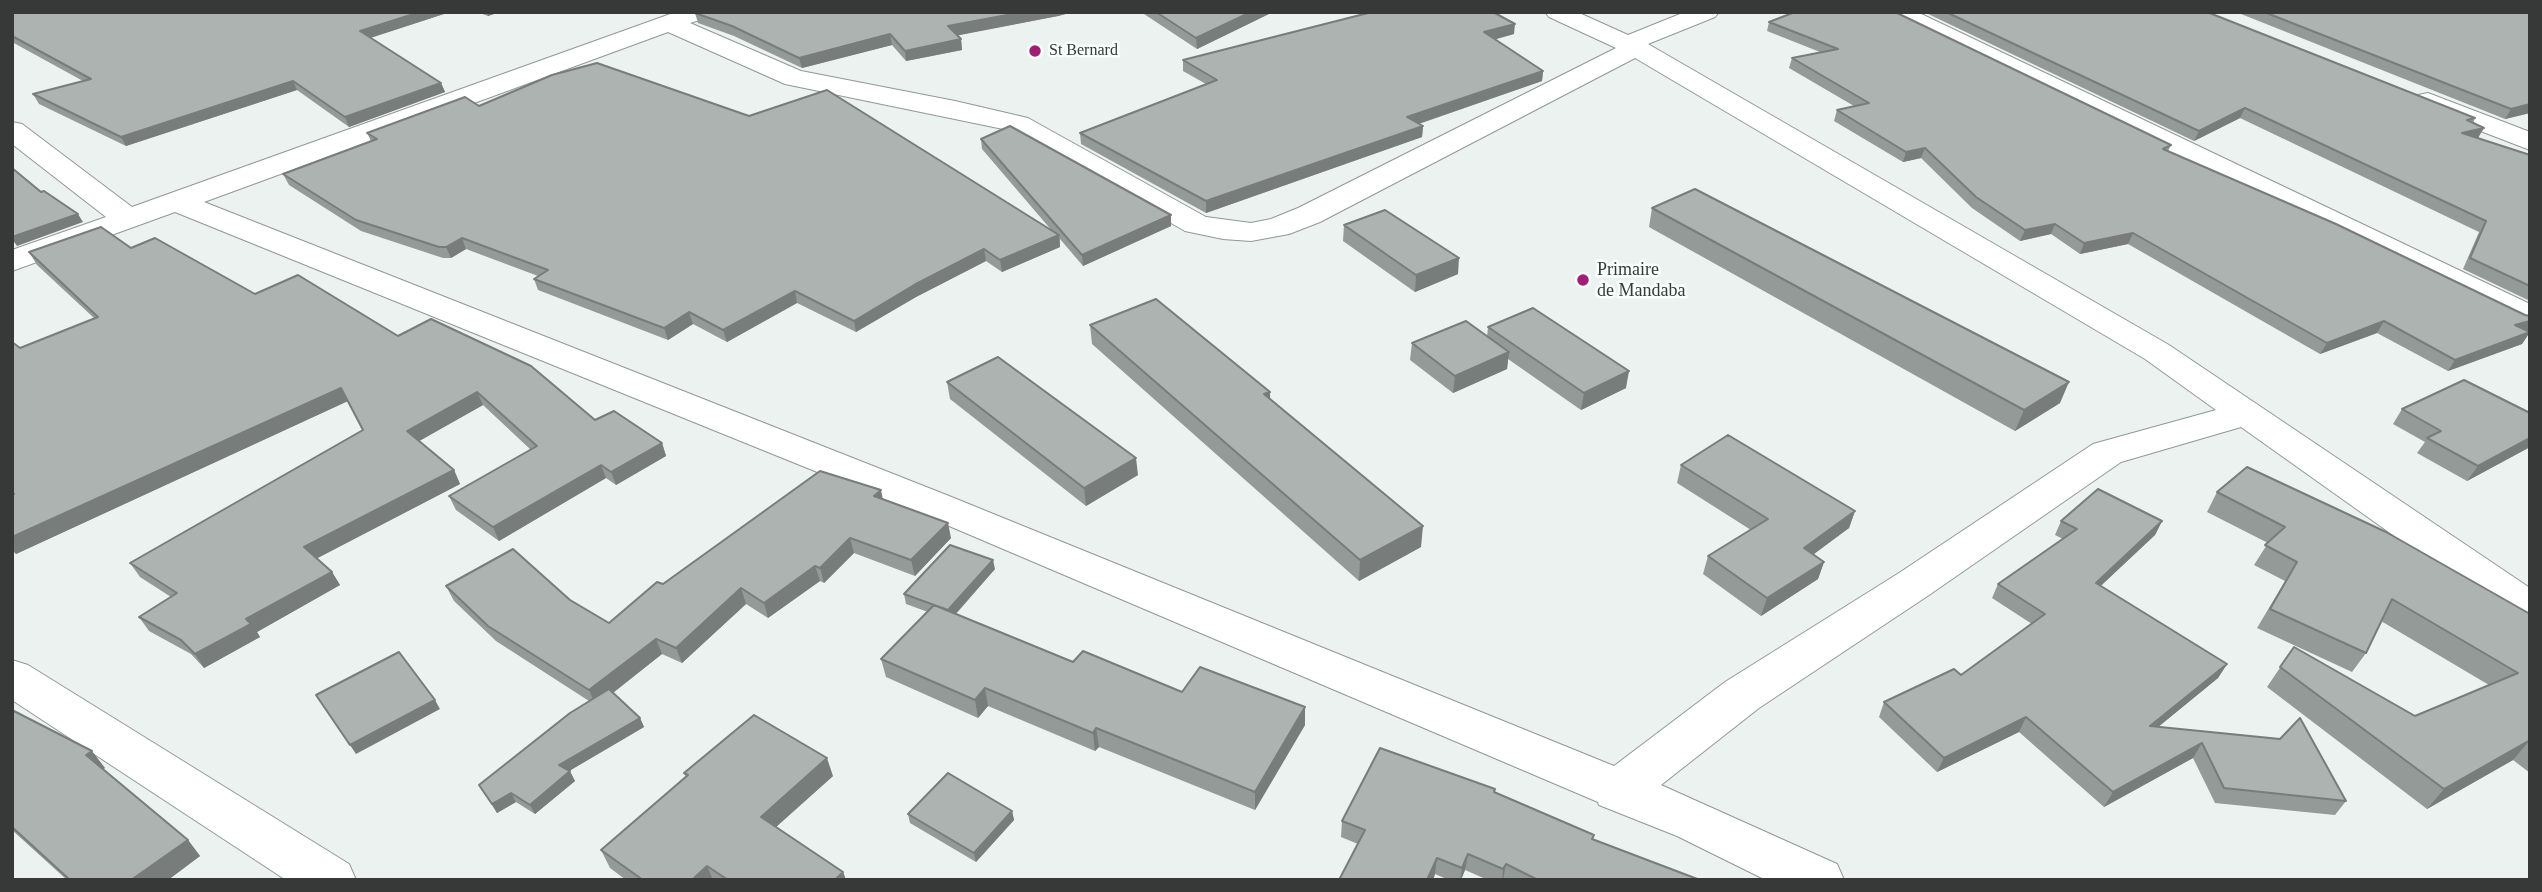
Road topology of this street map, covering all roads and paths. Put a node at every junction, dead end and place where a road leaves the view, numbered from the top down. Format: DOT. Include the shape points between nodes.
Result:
graph roads {
  1 [pos="699,12"];
  2 [pos="1557,12"];
  3 [pos="1707,12"];
  4 [pos="1897,12"];
  5 [pos="669,23"];
  6 [pos="1632,46"];
  7 [pos="2400,90"];
  8 [pos="12,130"];
  9 [pos="2530,142"];
  10 [pos="177,202"];
  11 [pos="128,219"];
  12 [pos="12,261"];
  13 [pos="2530,317"];
  14 [pos="2246,414"];
  15 [pos="2530,610"];
  16 [pos="12,677"];
  17 [pos="1617,791"];
  18 [pos="330,880"];
  19 [pos="1818,880"];
  1 -- 5 [label="street"];
  2 -- 6 [label="street"];
  3 -- 6 [label="street"];
  4 -- 13 [label="street"];
  5 -- 6 [label="street" via="794,78 1018,124 1196,224 1251,232 1309,215"];
  5 -- 10 [label="street"];
  6 -- 14 [label="street" via="2157,352"];
  7 -- 9 [label="street"];
  8 -- 11 [label="street"];
  10 -- 11 [label="street"];
  10 -- 17 [label="street" via="934,505"];
  11 -- 12 [label="street"];
  14 -- 15 [label="street"];
  14 -- 17 [label="street" via="2107,453 1742,695"];
  16 -- 18 [label="street"];
  17 -- 19 [label="street" via="1695,821"];
}
